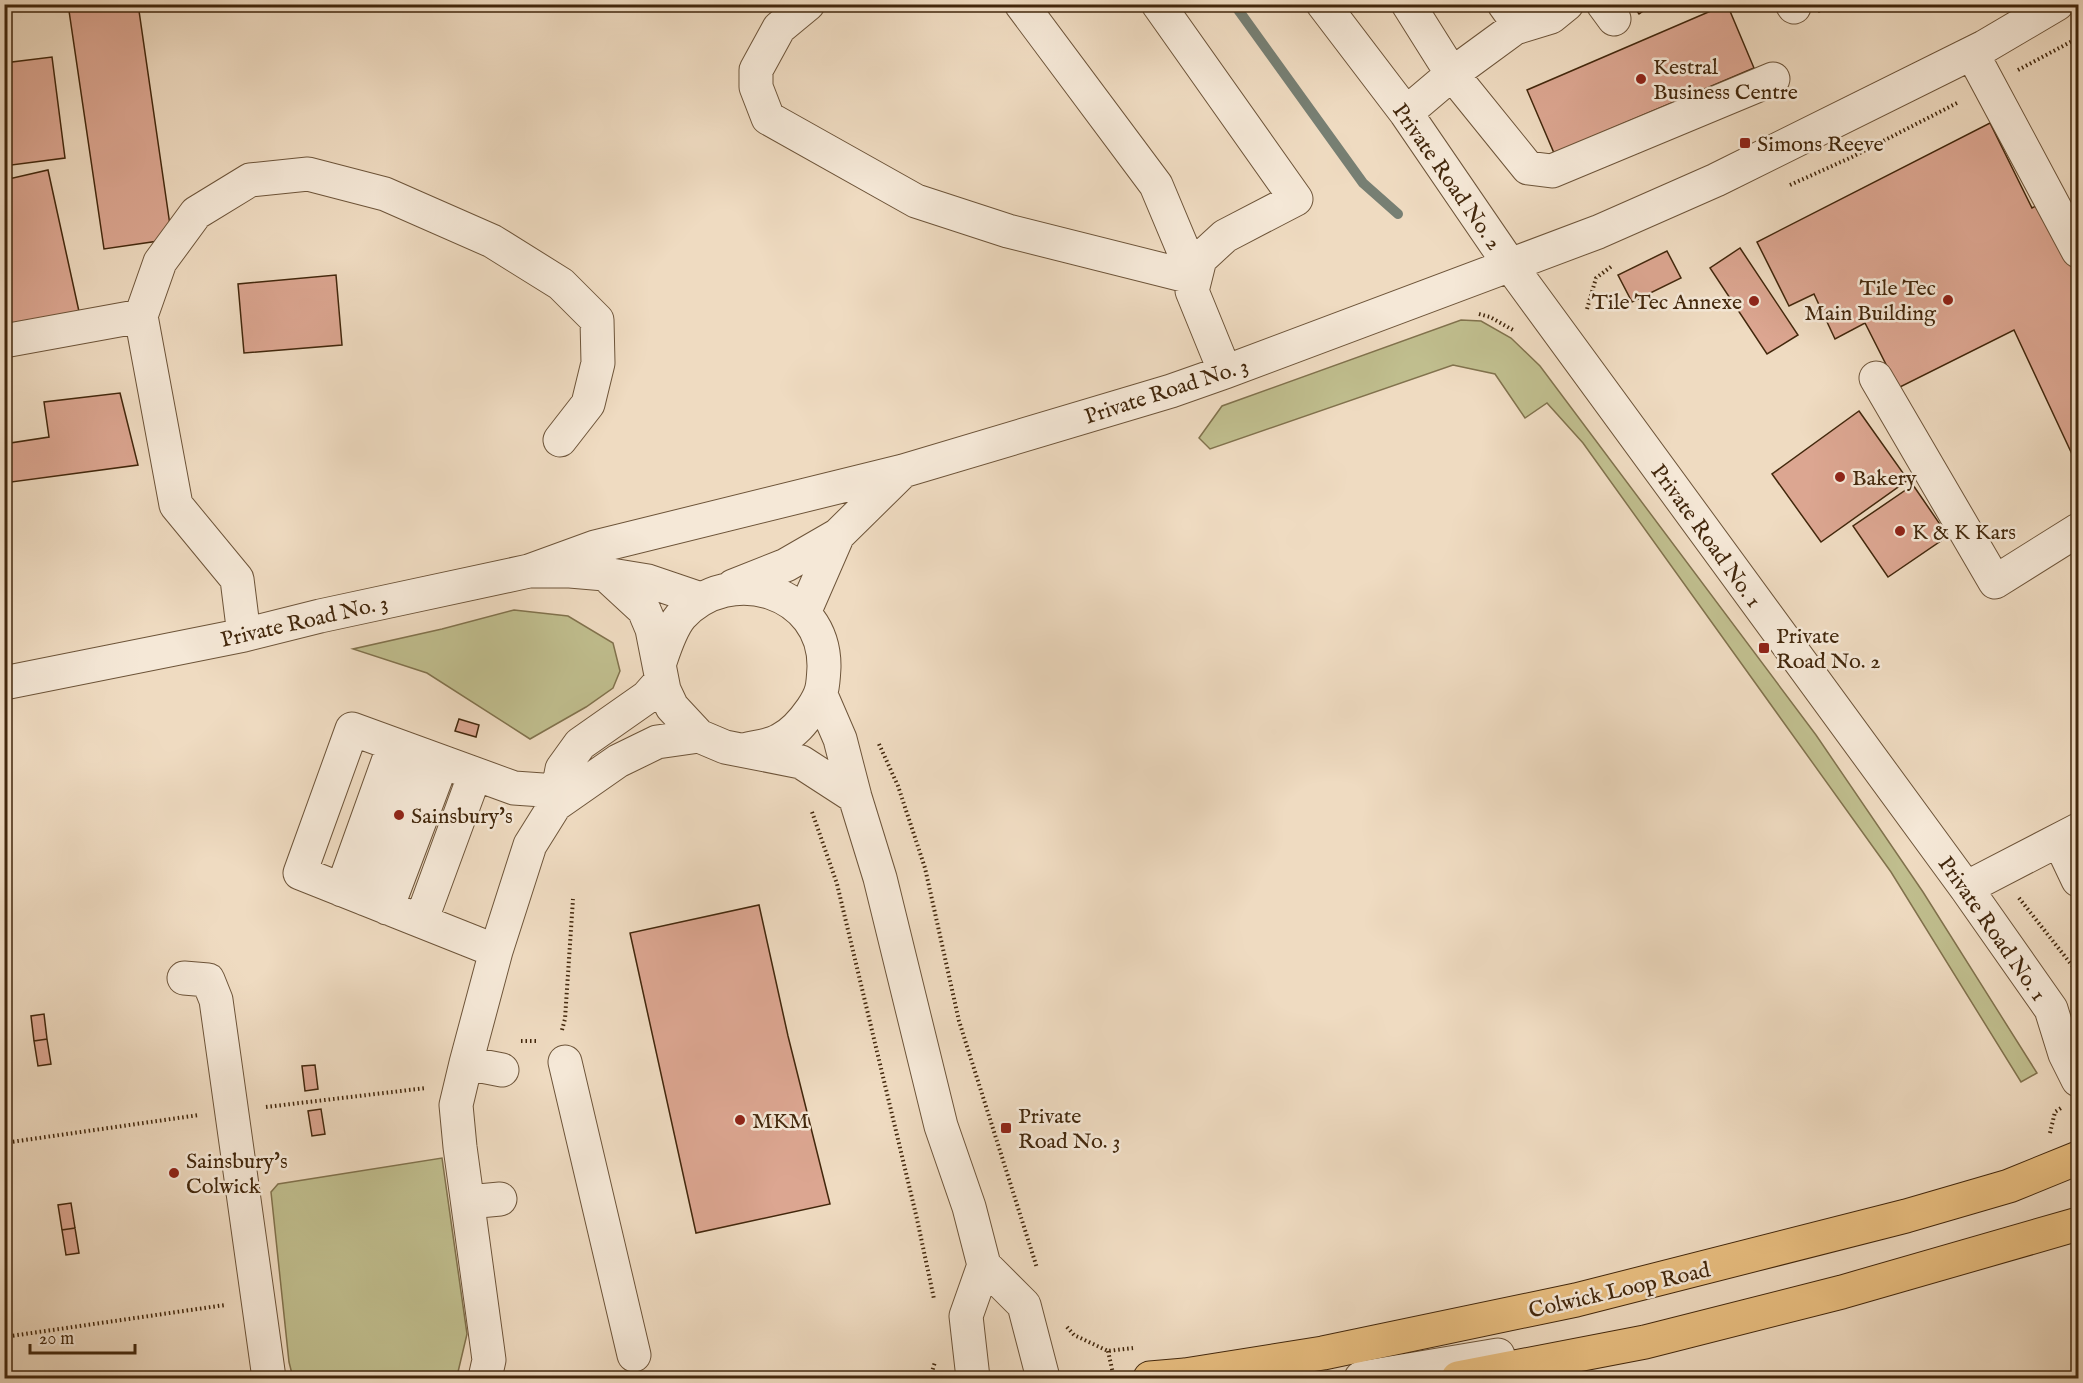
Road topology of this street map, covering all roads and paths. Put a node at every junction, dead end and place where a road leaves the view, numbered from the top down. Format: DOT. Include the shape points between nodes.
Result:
graph roads {
  1 [pos="808,4"];
  2 [pos="1021,4"];
  3 [pos="1158,4"];
  4 [pos="1323,4"];
  5 [pos="1408,4"];
  6 [pos="1567,4"];
  7 [pos="2058,4"];
  8 [pos="1510,16"];
  9 [pos="2079,38"];
  10 [pos="1972,53"];
  11 [pos="1452,74"];
  12 [pos="1773,79"];
  13 [pos="1989,86"];
  14 [pos="1406,112"];
  15 [pos="1788,186"];
  16 [pos="2079,250"];
  17 [pos="1615,263"];
  18 [pos="1510,265"];
  19 [pos="1196,278"];
  20 [pos="1472,312"];
  21 [pos="141,316"];
  22 [pos="1586,316"];
  23 [pos="1517,333"];
  24 [pos="4,341"];
  25 [pos="1226,372"];
  26 [pos="1876,378"];
  27 [pos="560,440"];
  28 [pos="903,471"];
  29 [pos="2079,530"];
  30 [pos="838,535"];
  31 [pos="529,571"];
  32 [pos="605,574"];
  33 [pos="714,594"];
  34 [pos="804,613"];
  35 [pos="244,635"];
  36 [pos="661,671"];
  37 [pos="4,683"];
  38 [pos="821,695"];
  39 [pos="699,736"];
  40 [pos="875,738"];
  41 [pos="744,750"];
  42 [pos="425,756"];
  43 [pos="855,797"];
  44 [pos="556,798"];
  45 [pos="810,808"];
  46 [pos="2069,835"];
  47 [pos="1999,872"];
  48 [pos="2079,880"];
  49 [pos="1966,888"];
  50 [pos="573,899"];
  51 [pos="373,902"];
  52 [pos="496,951"];
  53 [pos="2079,973"];
  54 [pos="184,978"];
  55 [pos="2050,1009"];
  56 [pos="2079,1029"];
  57 [pos="518,1040"];
  58 [pos="558,1045"];
  59 [pos="466,1063"];
  60 [pos="502,1070"];
  61 [pos="2079,1080"];
  62 [pos="2053,1102"];
  63 [pos="2055,1112"];
  64 [pos="2079,1158"];
  65 [pos="500,1199"];
  66 [pos="468,1202"];
  67 [pos="2079,1224"];
  68 [pos="984,1265"];
  69 [pos="1038,1273"];
  70 [pos="258,1300"];
  71 [pos="936,1306"];
  72 [pos="1062,1322"];
  73 [pos="4,1337"];
  74 [pos="1140,1347"];
  75 [pos="1108,1351"];
  76 [pos="1589,1354"];
  77 [pos="634,1355"];
  78 [pos="937,1355"];
  79 [pos="269,1378"];
  80 [pos="485,1378"];
  81 [pos="930,1378"];
  82 [pos="973,1378"];
  83 [pos="1044,1378"];
  84 [pos="1114,1378"];
  85 [pos="1150,1378"];
  86 [pos="1361,1378"];
  87 [pos="1458,1378"];
  1 -- 19 [label="street" via="779,28 756,70 756,87 768,118 916,201 1008,231"];
  2 -- 19 [label="street" via="1156,184"];
  3 -- 19 [label="street" via="1296,199 1225,237 1200,259"];
  4 -- 14 [label="street, Private Road No. 2"];
  5 -- 11 [label="street"];
  6 -- 8 [label="street" via="1551,17"];
  7 -- 10 [label="street, Private Road No. 2"];
  8 -- 11 [label="street"];
  9 -- 13 [label="path"];
  10 -- 13 [label="street"];
  10 -- 18 [label="street, Private Road No. 2" via="1716,180 1598,232"];
  11 -- 12 [label="street" via="1528,168 1552,171"];
  11 -- 14 [label="street"];
  13 -- 15 [label="path"];
  13 -- 16 [label="street"];
  14 -- 18 [label="street, Private Road No. 2"];
  17 -- 22 [label="path" via="1596,278"];
  18 -- 25 [label="street, Private Road No. 3"];
  18 -- 49 [label="street, Private Road No. 1"];
  19 -- 25 [label="street" via="1192,291"];
  20 -- 23 [label="path" via="1490,317"];
  21 -- 24 [label="street"];
  21 -- 27 [label="street" via="160,262 196,213 250,180 308,174 385,194 492,241 561,284 597,320 598,363 588,404"];
  21 -- 35 [label="street" via="176,505 237,579"];
  25 -- 28 [label="street, Private Road No. 3"];
  26 -- 29 [label="street" via="1995,582"];
  28 -- 30 [label="street, Private Road No. 3"];
  28 -- 31 [label="street" via="595,547"];
  30 -- 33 [label="street, Private Road No. 3" via="786,565"];
  30 -- 34 [label="street, Private Road No. 3"];
  31 -- 32 [label="street, Private Road No. 3"];
  31 -- 35 [label="street, Private Road No. 3"];
  32 -- 33 [label="street, Private Road No. 3"];
  32 -- 36 [label="street" via="644,610"];
  33 -- 34 [label="street" via="754,587 781,596"];
  33 -- 36 [label="street" via="680,618"];
  34 -- 38 [label="street" via="815,629 824,656"];
  35 -- 37 [label="street, Private Road No. 3"];
  36 -- 39 [label="street" via="672,707"];
  36 -- 44 [label="street" via="647,698 580,744 562,769"];
  38 -- 41 [label="street" via="802,725 779,741"];
  38 -- 43 [label="street" via="840,739"];
  39 -- 41 [label="street"];
  39 -- 44 [label="street" via="657,742"];
  40 -- 69 [label="path" via="898,786 925,868 959,1021"];
  41 -- 43 [label="street" via="801,762"];
  42 -- 44 [label="street" via="514,788"];
  42 -- 51 [label="street"];
  42 -- 51 [label="street"];
  42 -- 51 [label="street"];
  43 -- 68 [label="street" via="880,878 941,1126"];
  44 -- 52 [label="street" via="530,845"];
  45 -- 71 [label="path" via="837,884"];
  46 -- 47 [label="street"];
  46 -- 48 [label="street"];
  47 -- 49 [label="street"];
  47 -- 53 [label="path"];
  49 -- 55 [label="street, Private Road No. 1"];
  50 -- 58 [label="path" via="565,1019"];
  51 -- 52 [label="street"];
  52 -- 59 [label="street"];
  54 -- 70 [label="street" via="208,980 216,999"];
  55 -- 56 [label="street, Private Road No. 1"];
  55 -- 61 [label="street, Private Road No. 1" via="2064,1054"];
  57 -- 58 [label="path"];
  58 -- 77 [label="street"];
  59 -- 60 [label="street"];
  59 -- 66 [label="street" via="456,1105"];
  62 -- 63 [label="path"];
  64 -- 85 [label="main road, Colwick Loop Road" via="2009,1186 1906,1216 1576,1300 1323,1353"];
  65 -- 66 [label="street"];
  66 -- 80 [label="street" via="489,1360"];
  67 -- 76 [label="main road" via="1842,1292"];
  68 -- 82 [label="street" via="966,1316"];
  68 -- 83 [label="street" via="1024,1305"];
  70 -- 73 [label="path"];
  70 -- 79 [label="street"];
  72 -- 75 [label="path" via="1074,1335"];
  74 -- 75 [label="path"];
  75 -- 84 [label="path"];
  76 -- 86 [label="street" via="1528,1350"];
  76 -- 87 [label="main road"];
  78 -- 81 [label="path"];
}
